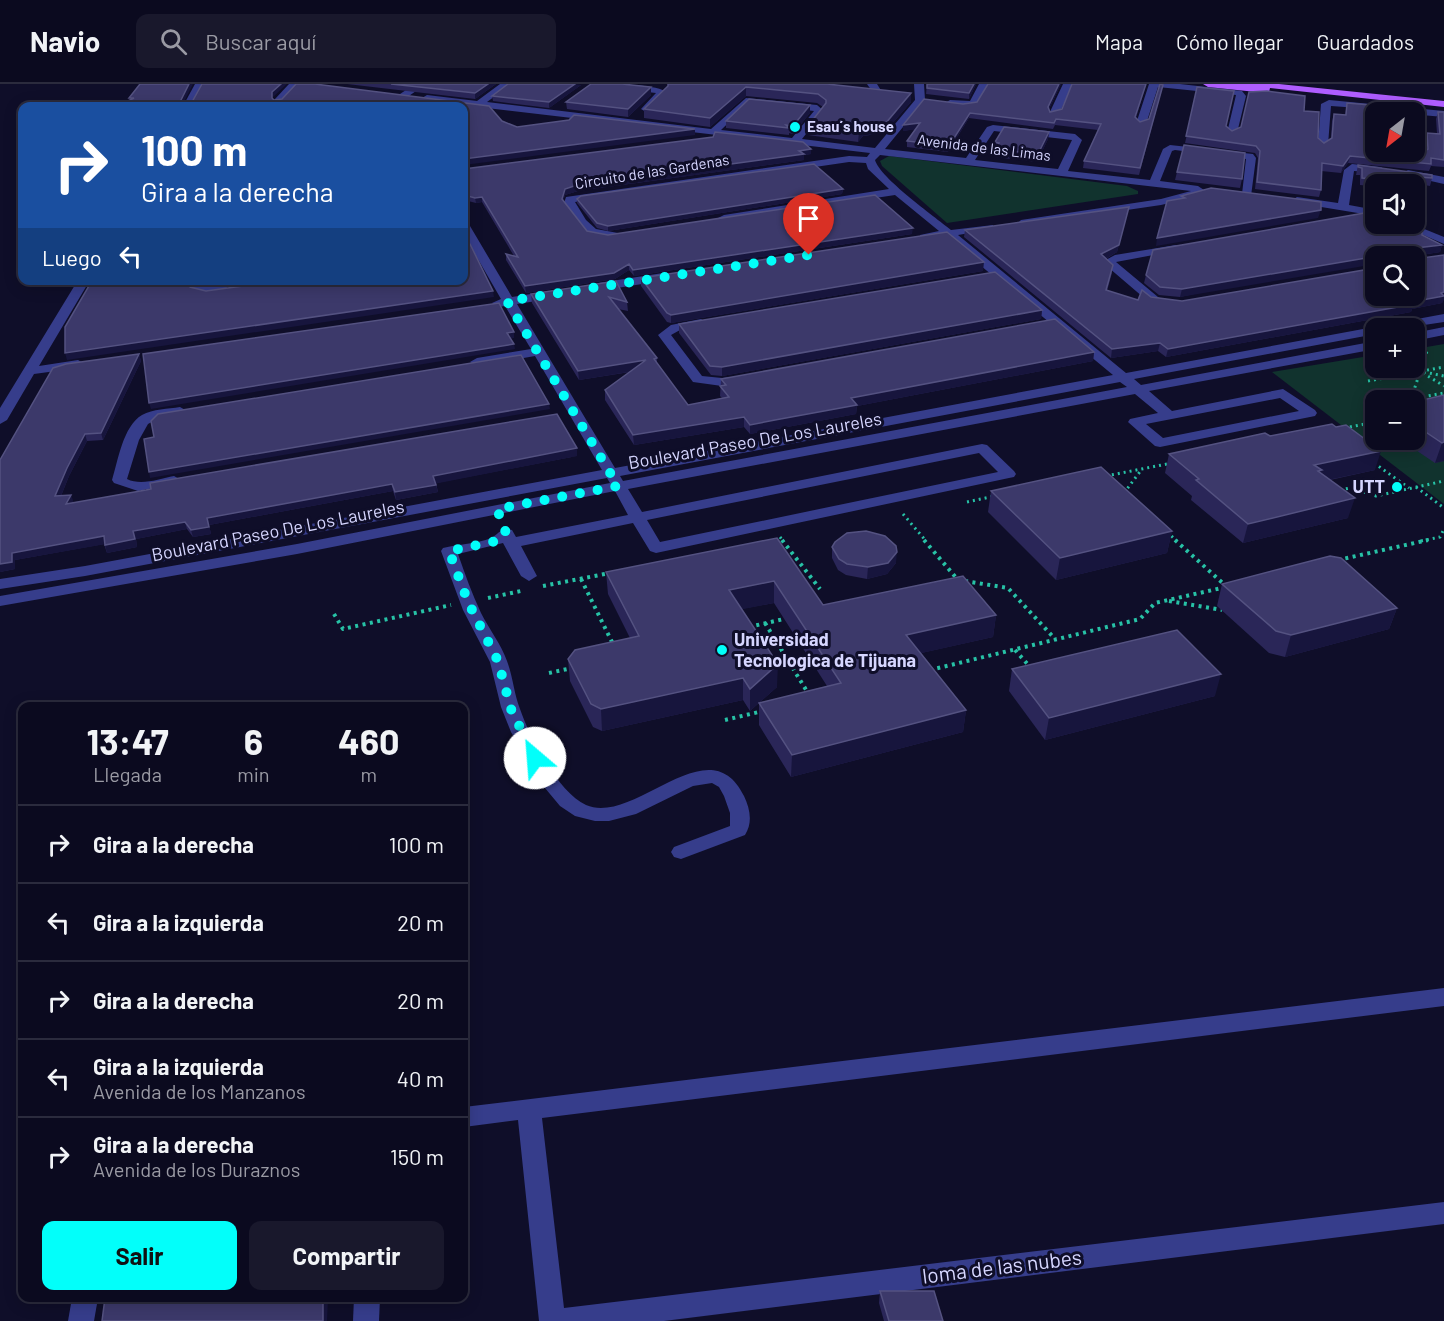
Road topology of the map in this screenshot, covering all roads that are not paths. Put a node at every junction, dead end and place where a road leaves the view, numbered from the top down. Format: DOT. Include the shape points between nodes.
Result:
graph roads {
  1 [pos="200,84"];
  2 [pos="294,84"];
  3 [pos="421,84"];
  4 [pos="506,84"];
  5 [pos="604,84"];
  6 [pos="920,84"];
  7 [pos="984,84"];
  8 [pos="1068,84"];
  9 [pos="1154,84"];
  10 [pos="1208,84"];
  11 [pos="1253,84"];
  12 [pos="1348,84"];
  13 [pos="1291,86"];
  14 [pos="872,89"];
  15 [pos="1444,93"];
  16 [pos="890,94"];
  17 [pos="398,95"];
  18 [pos="278,101"];
  19 [pos="189,102"];
  20 [pos="399,102"];
  21 [pos="461,102"];
  22 [pos="941,102"];
  23 [pos="468,103"];
  24 [pos="479,104"];
  25 [pos="1444,104"];
  26 [pos="562,106"];
  27 [pos="1365,106"];
  28 [pos="1425,112"];
  29 [pos="552,113"];
  30 [pos="1054,114"];
  31 [pos="1444,114"];
  32 [pos="588,117"];
  33 [pos="632,122"];
  34 [pos="545,124"];
  35 [pos="1141,124"];
  36 [pos="714,131"];
  37 [pos="1232,133"];
  38 [pos="737,134"];
  39 [pos="689,140"];
  40 [pos="795,141"];
  41 [pos="1323,145"];
  42 [pos="875,155"];
  43 [pos="969,161"];
  44 [pos="1062,172"];
  45 [pos="1443,179"];
  46 [pos="1154,184"];
  47 [pos="897,191"];
  48 [pos="1247,194"];
  49 [pos="1290,200"];
  50 [pos="1343,206"];
  51 [pos="1365,211"];
  52 [pos="1365,216"];
  53 [pos="712,220"];
  54 [pos="1340,220"];
  55 [pos="632,232"];
  56 [pos="948,233"];
  57 [pos="1425,233"];
  58 [pos="468,236"];
  59 [pos="913,239"];
  60 [pos="1444,241"];
  61 [pos="1186,246"];
  62 [pos="681,274"];
  63 [pos="81,285"];
  64 [pos="197,285"];
  65 [pos="231,288"];
  66 [pos="507,301"];
  67 [pos="1173,304"];
  68 [pos="484,305"];
  69 [pos="1444,318"];
  70 [pos="1425,321"];
  71 [pos="709,322"];
  72 [pos="1057,322"];
  73 [pos="1034,327"];
  74 [pos="1444,331"];
  75 [pos="1365,332"];
  76 [pos="1425,335"];
  77 [pos="1365,347"];
  78 [pos="537,352"];
  79 [pos="88,362"];
  80 [pos="468,364"];
  81 [pos="30,371"];
  82 [pos="757,376"];
  83 [pos="1122,376"];
  84 [pos="1139,390"];
  85 [pos="189,410"];
  86 [pos="1169,415"];
  87 [pos="0,420"];
  88 [pos="188,478"];
  89 [pos="613,479"];
  90 [pos="497,509"];
  91 [pos="638,518"];
  92 [pos="508,538"];
  93 [pos="529,576"];
  94 [pos="0,584"];
  95 [pos="0,600"];
  96 [pos="681,852"];
  97 [pos="1444,997"];
  98 [pos="529,1109"];
  99 [pos="468,1117"];
  100 [pos="1444,1213"];
  101 [pos="84,1302"];
  102 [pos="367,1302"];
  103 [pos="81,1321"];
  104 [pos="366,1321"];
  105 [pos="552,1321"];
  106 [pos="560,1321"];
  1 -- 19 [label="street"];
  2 -- 18 [label="street"];
  3 -- 17 [label="street"];
  4 -- 24 [label="street"];
  5 -- 33 [label="street" via="661,91"];
  6 -- 42 [label="street" via="920,99"];
  7 -- 22 [label="street" via="969,105"];
  8 -- 30 [label="street"];
  9 -- 35 [label="street"];
  9 -- 37 [label="street" via="1239,93"];
  10 -- 13 [label="main road" via="1267,90"];
  11 -- 13 [label="main road"];
  12 -- 15 [label="main road"];
  13 -- 25 [label="main road"];
  14 -- 16 [label="street"];
  17 -- 20 [label="street"];
  17 -- 21 [label="street, Avenida de las Limas"];
  23 -- 24 [label="street, Avenida de las Limas"];
  24 -- 29 [label="street, Avenida de las Limas" via="497,110"];
  26 -- 29 [label="street"];
  27 -- 41 [label="street" via="1326,104"];
  28 -- 31 [label="street"];
  29 -- 32 [label="street, Avenida de las Limas"];
  32 -- 33 [label="street, Avenida de las Limas"];
  32 -- 34 [label="street, Avenida de las Limas"];
  33 -- 36 [label="street, Avenida de las Limas"];
  36 -- 38 [label="street, Avenida de las Limas"];
  36 -- 40 [label="street" via="746,100 817,108 819,111"];
  38 -- 39 [label="street"];
  38 -- 40 [label="street, Avenida de las Limas"];
  40 -- 42 [label="street, Avenida de las Limas"];
  42 -- 43 [label="street, Avenida de las Limas"];
  42 -- 47 [label="street" via="872,167"];
  42 -- 55 [label="street, Circuito de las Gardenas" via="570,199 569,203 592,233 608,236"];
  43 -- 44 [label="street, Avenida de las Limas"];
  43 -- 44 [label="street" via="993,128 1075,137"];
  44 -- 46 [label="street, Avenida de las Limas"];
  45 -- 50 [label="street" via="1352,168"];
  46 -- 48 [label="street" via="1168,149 1174,147 1249,156"];
  46 -- 56 [label="street, Avenida de las Limas" via="1211,190 1161,202"];
  47 -- 53 [label="street"];
  47 -- 56 [label="street"];
  49 -- 50 [label="street"];
  50 -- 51 [label="street"];
  52 -- 54 [label="street"];
  56 -- 59 [label="street"];
  56 -- 72 [label="street" via="992,275"];
  57 -- 60 [label="street"];
  58 -- 66 [label="street" via="476,256"];
  61 -- 67 [label="street" via="1108,262 1154,300"];
  62 -- 66 [label="street"];
  63 -- 81 [label="street"];
  64 -- 65 [label="street" via="201,290"];
  66 -- 68 [label="street"];
  66 -- 78 [label="street"];
  69 -- 70 [label="street"];
  71 -- 82 [label="street" via="667,331 664,335 698,379 723,382"];
  72 -- 73 [label="street"];
  72 -- 83 [label="street"];
  74 -- 76 [label="street"];
  75 -- 83 [label="street, Boulevard Paseo De Los Laureles"];
  77 -- 84 [label="street, Boulevard Paseo De Los Laureles"];
  78 -- 80 [label="street"];
  78 -- 89 [label="street" via="567,413"];
  79 -- 81 [label="street"];
  81 -- 87 [label="street"];
  83 -- 84 [label="street"];
  83 -- 89 [label="street, Boulevard Paseo De Los Laureles"];
  84 -- 86 [label="street"];
  84 -- 89 [label="street, Boulevard Paseo De Los Laureles"];
  85 -- 88 [label="street" via="143,421 119,480 126,486 141,486"];
  86 -- 86 [label="street" via="1135,422 1160,443 1310,413 1283,393"];
  89 -- 90 [label="street, Boulevard Paseo De Los Laureles"];
  89 -- 91 [label="street"];
  89 -- 94 [label="street, Boulevard Paseo De Los Laureles"];
  90 -- 92 [label="street"];
  90 -- 95 [label="street, Boulevard Paseo De Los Laureles" via="286,551"];
  91 -- 91 [label="street" via="982,448 1008,474 656,548"];
  91 -- 92 [label="street"];
  92 -- 93 [label="street"];
  92 -- 96 [label="street" via="449,551 468,602 498,661 511,709 535,758 556,792 576,808 601,815 629,809 701,776 718,777 731,786 742,820 738,830"];
  97 -- 98 [label="street"];
  98 -- 99 [label="street"];
  98 -- 105 [label="street"];
  100 -- 106 [label="street, loma de las nubes"];
  101 -- 103 [label="street"];
  102 -- 104 [label="street"];
}
